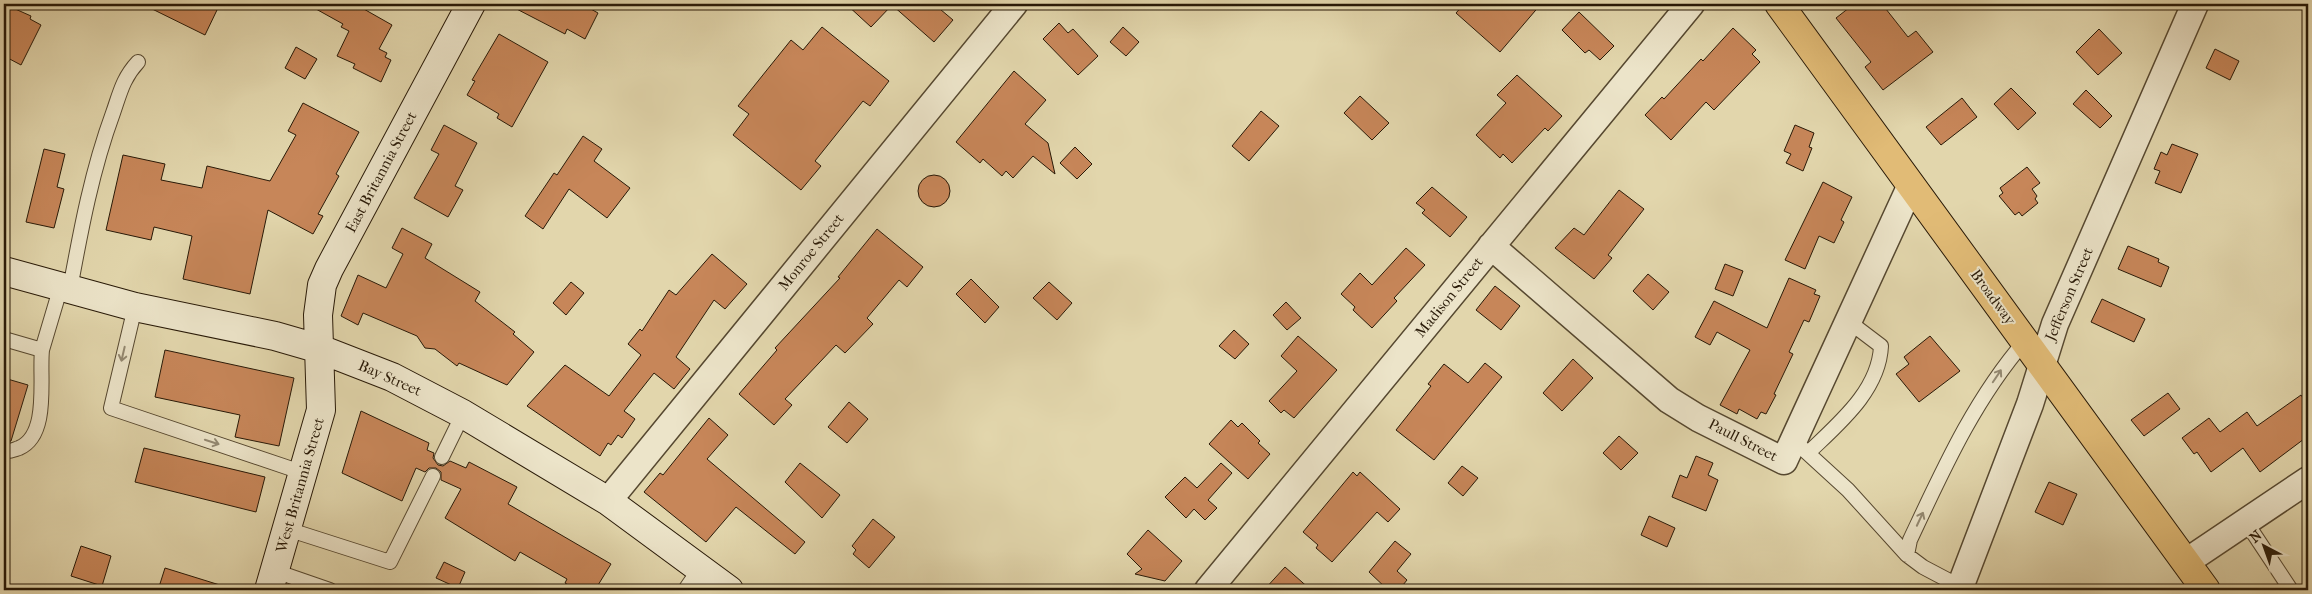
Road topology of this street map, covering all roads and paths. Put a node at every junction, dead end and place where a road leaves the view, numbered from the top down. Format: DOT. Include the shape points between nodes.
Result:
graph roads {
  1 [pos="1014,4"];
  2 [pos="1690,4"];
  3 [pos="1779,4"];
  4 [pos="2195,4"];
  5 [pos="466,5"];
  6 [pos="138,62"];
  7 [pos="1911,185"];
  8 [pos="1491,246"];
  9 [pos="4,271"];
  10 [pos="66,288"];
  11 [pos="135,307"];
  12 [pos="1848,321"];
  13 [pos="4,339"];
  14 [pos="2025,340"];
  15 [pos="320,348"];
  16 [pos="42,350"];
  17 [pos="2042,364"];
  18 [pos="462,414"];
  19 [pos="1801,447"];
  20 [pos="4,451"];
  21 [pos="442,457"];
  22 [pos="304,473"];
  23 [pos="432,476"];
  24 [pos="2308,480"];
  25 [pos="608,501"];
  26 [pos="2246,522"];
  27 [pos="287,529"];
  28 [pos="1907,555"];
  29 [pos="2186,562"];
  30 [pos="700,568"];
  31 [pos="272,581"];
  32 [pos="1960,588"];
  33 [pos="330,590"];
  34 [pos="685,590"];
  35 [pos="729,590"];
  36 [pos="1208,590"];
  37 [pos="2206,590"];
  38 [pos="2291,590"];
  1 -- 25 [label="street, Monroe Street"];
  2 -- 8 [label="street, Madison Street"];
  3 -- 7 [label="main road, Broadway"];
  4 -- 17 [label="street, Jefferson Street" via="2054,324"];
  5 -- 15 [label="main road, East Britannia Street" via="322,285 318,314"];
  6 -- 10 [label="lane" via="126,75 103,139"];
  7 -- 12 [label="street, Paull Street"];
  7 -- 14 [label="main road, Broadway"];
  8 -- 19 [label="street, Paull Street" via="1678,406 1784,461"];
  8 -- 36 [label="street, Madison Street"];
  9 -- 10 [label="main road, Bay Street"];
  10 -- 11 [label="main road, Bay Street"];
  10 -- 16 [label="lane"];
  11 -- 15 [label="main road, Bay Street"];
  11 -- 22 [label="lane, one-way" via="111,408"];
  12 -- 19 [label="street, Paull Street"];
  12 -- 19 [label="lane" via="1881,346 1880,358 1865,392 1850,412"];
  13 -- 16 [label="lane"];
  14 -- 17 [label="main road, Broadway"];
  28 -- 14 [label="lane, one-way" via="1910,540 1971,416 2004,364"];
  15 -- 18 [label="main road, Bay Street" via="392,377"];
  15 -- 22 [label="main road, West Britannia Street" via="321,410"];
  16 -- 20 [label="lane" via="41,413 35,431 23,446"];
  17 -- 29 [label="main road, Broadway"];
  17 -- 32 [label="street, Jefferson Street"];
  18 -- 21 [label="lane"];
  18 -- 25 [label="main road, Bay Street"];
  19 -- 28 [label="lane" via="1848,490"];
  22 -- 27 [label="main road, West Britannia Street"];
  23 -- 27 [label="lane" via="390,562"];
  24 -- 26 [label="street"];
  25 -- 30 [label="main road, Bay Street"];
  26 -- 29 [label="street"];
  26 -- 38 [label="lane"];
  27 -- 31 [label="main road, West Britannia Street"];
  28 -- 32 [label="lane"];
  29 -- 37 [label="main road, Broadway"];
  30 -- 34 [label="lane"];
  30 -- 35 [label="main road, Bay Street"];
  31 -- 33 [label="lane"];
}
